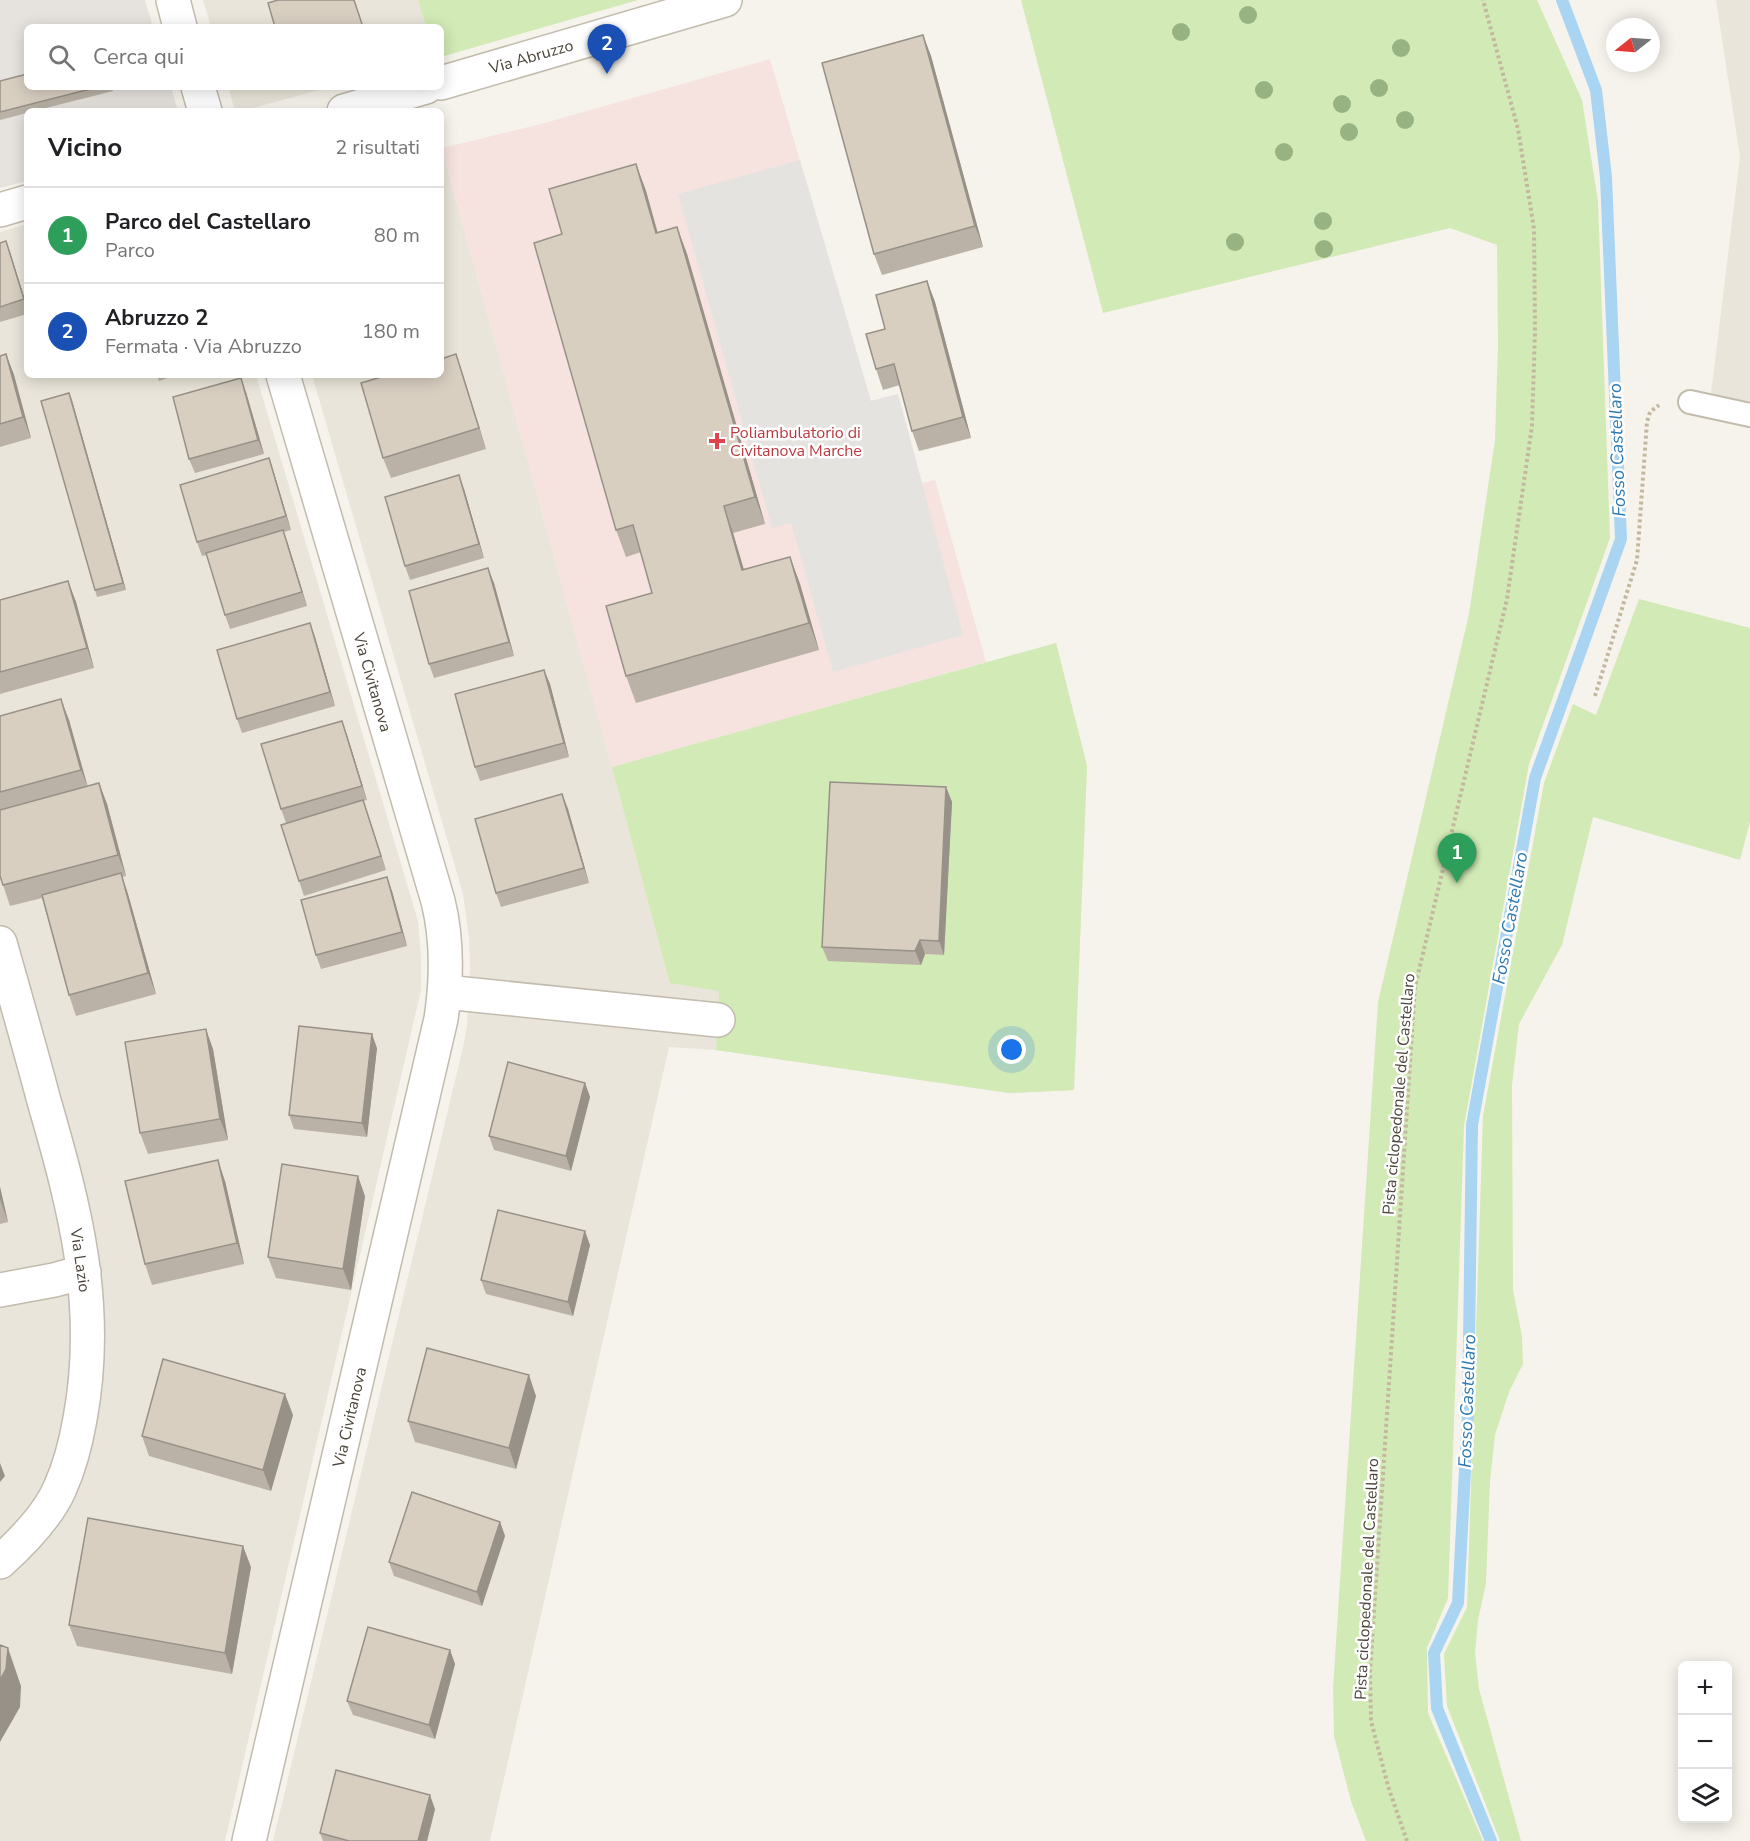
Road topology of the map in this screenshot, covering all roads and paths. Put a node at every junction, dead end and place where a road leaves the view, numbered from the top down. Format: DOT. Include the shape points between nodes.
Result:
graph roads {
  1 [pos="172,0"];
  2 [pos="725,0"];
  3 [pos="1483,0"];
  4 [pos="179,24"];
  5 [pos="444,82"];
  6 [pos="199,90"];
  7 [pos="416,90"];
  8 [pos="204,108"];
  9 [pos="354,108"];
  10 [pos="24,203"];
  11 [pos="0,210"];
  12 [pos="284,378"];
  13 [pos="1690,402"];
  14 [pos="1750,415"];
  15 [pos="1595,696"];
  16 [pos="0,943"];
  17 [pos="445,992"];
  18 [pos="718,1020"];
  19 [pos="84,1272"];
  20 [pos="0,1290"];
  21 [pos="0,1562"];
  22 [pos="249,1841"];
  23 [pos="1407,1841"];
  1 -- 4 [label="street"];
  2 -- 5 [label="street, Via Abruzzo"];
  3 -- 23 [label="path, Pista ciclopedonale del Castellaro" via="1518,129 1534,229 1532,426 1507,599 1415,987 1370,1673 1371,1721"];
  6 -- 8 [label="street"];
  7 -- 9 [label="street"];
  10 -- 11 [label="street"];
  12 -- 17 [label="street, Via Civitanova" via="438,901 447,953"];
  13 -- 14 [label="lane"];
  13 -- 15 [label="path" via="1660,404 1650,412 1637,560"];
  16 -- 19 [label="street, Via Lazio" via="64,1171"];
  17 -- 18 [label="street"];
  17 -- 22 [label="street, Via Civitanova"];
  19 -- 20 [label="street"];
  19 -- 21 [label="street, Via Lazio" via="89,1336 75,1448 60,1490"];
}
